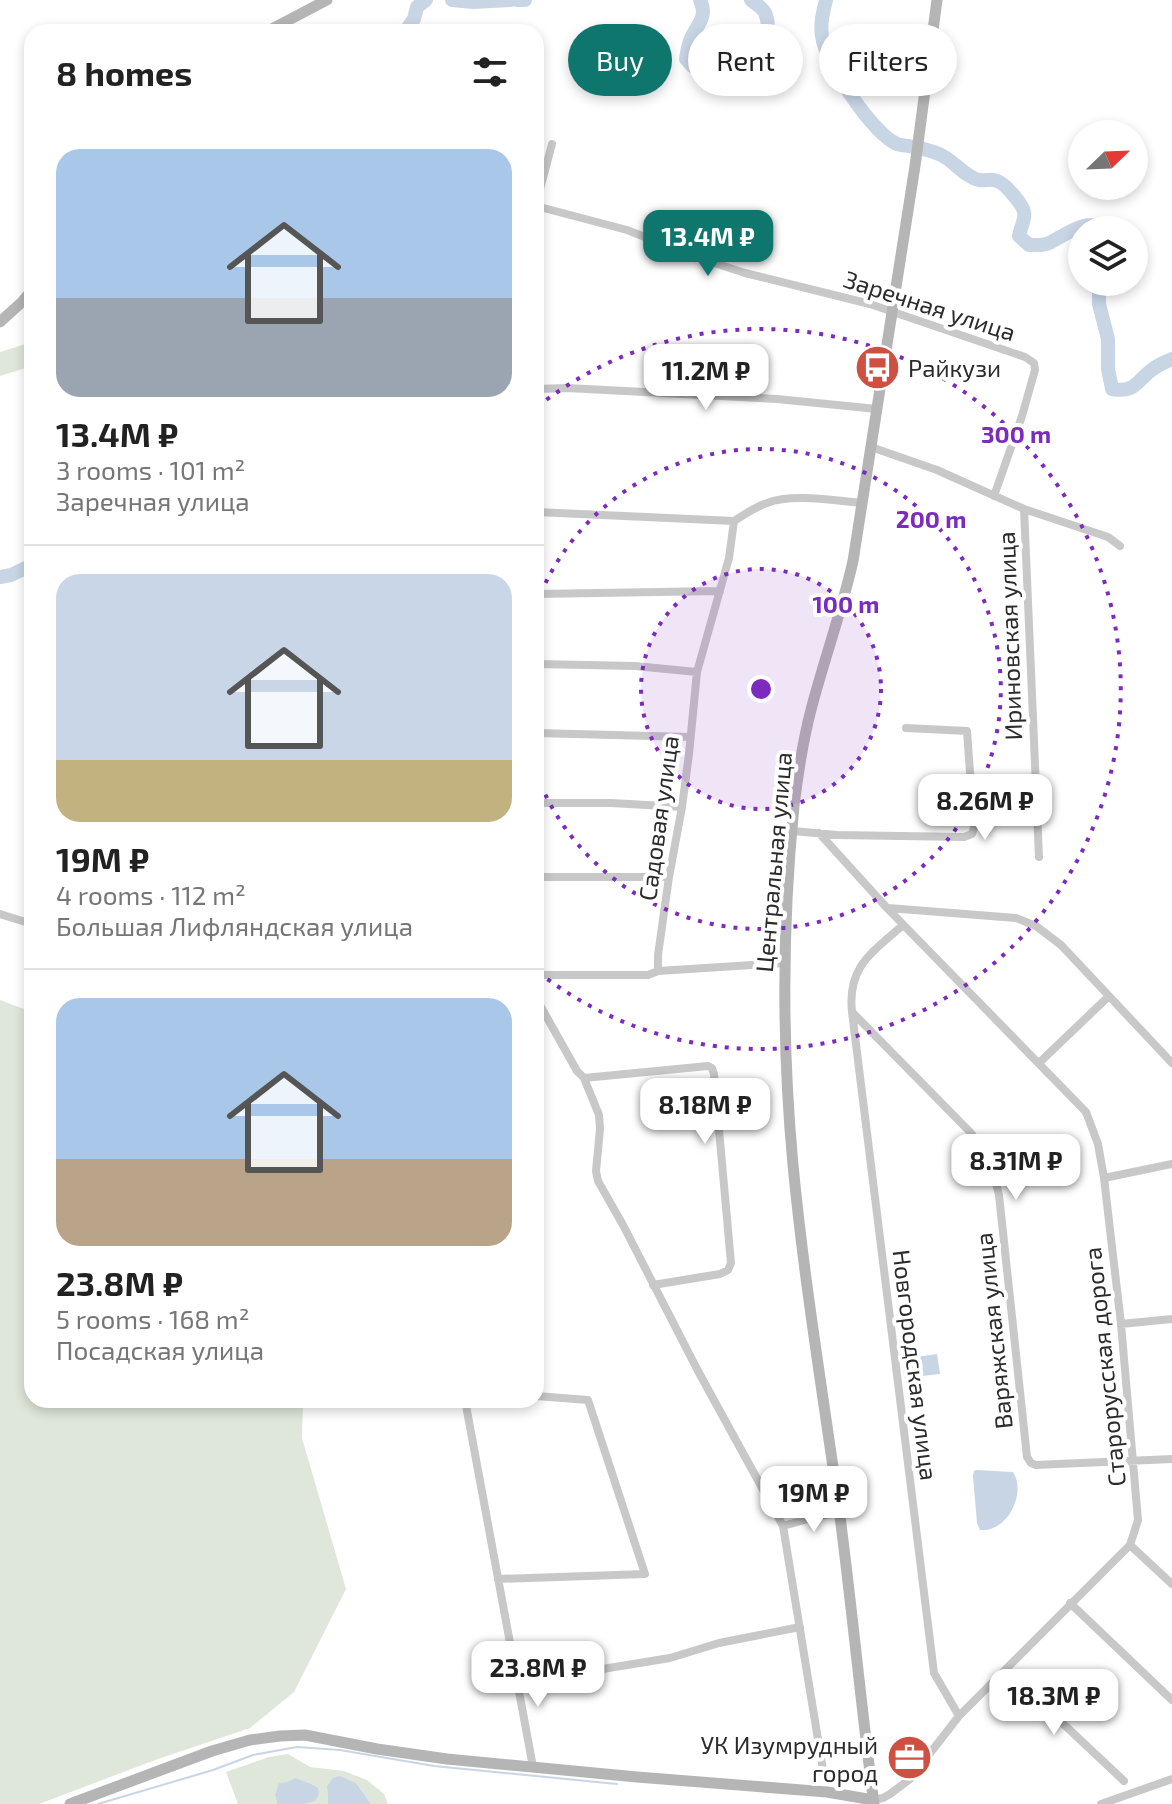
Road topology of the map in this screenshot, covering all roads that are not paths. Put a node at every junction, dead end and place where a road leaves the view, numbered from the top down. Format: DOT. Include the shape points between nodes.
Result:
graph roads {
  1 [pos="327,0"];
  2 [pos="937,0"];
  3 [pos="281,24"];
  4 [pos="552,144"];
  5 [pos="544,174"];
  6 [pos="544,207"];
  7 [pos="24,300"];
  8 [pos="892,311"];
  9 [pos="0,322"];
  10 [pos="544,389"];
  11 [pos="877,409"];
  12 [pos="871,447"];
  13 [pos="994,496"];
  14 [pos="863,503"];
  15 [pos="1024,509"];
  16 [pos="544,512"];
  17 [pos="734,521"];
  18 [pos="1120,546"];
  19 [pos="720,591"];
  20 [pos="544,594"];
  21 [pos="544,664"];
  22 [pos="697,672"];
  23 [pos="906,728"];
  24 [pos="544,733"];
  25 [pos="690,737"];
  26 [pos="544,803"];
  27 [pos="682,807"];
  28 [pos="793,831"];
  29 [pos="819,833"];
  30 [pos="1039,857"];
  31 [pos="544,877"];
  32 [pos="669,877"];
  33 [pos="887,908"];
  34 [pos="0,914"];
  35 [pos="24,922"];
  36 [pos="903,925"];
  37 [pos="784,963"];
  38 [pos="658,971"];
  39 [pos="544,975"];
  40 [pos="1109,996"];
  41 [pos="544,1012"];
  42 [pos="852,1012"];
  43 [pos="1039,1063"];
  44 [pos="1172,1063"];
  45 [pos="584,1078"];
  46 [pos="1172,1164"];
  47 [pos="1104,1178"];
  48 [pos="653,1285"];
  49 [pos="1172,1319"];
  50 [pos="1121,1324"];
  51 [pos="544,1397"];
  52 [pos="466,1408"];
  53 [pos="1172,1459"];
  54 [pos="1134,1460"];
  55 [pos="840,1513"];
  56 [pos="783,1526"];
  57 [pos="1130,1545"];
  58 [pos="498,1579"];
  59 [pos="1172,1584"];
  60 [pos="1070,1603"];
  61 [pos="800,1627"];
  62 [pos="1006,1670"];
  63 [pos="517,1683"];
  64 [pos="1172,1700"];
  65 [pos="959,1716"];
  66 [pos="533,1767"];
  67 [pos="824,1776"];
  68 [pos="1172,1779"];
  69 [pos="1124,1781"];
  70 [pos="827,1798"];
  71 [pos="873,1802"];
  72 [pos="70,1804"];
  73 [pos="1101,1804"];
  1 -- 3 [label="main road"];
  2 -- 8 [label="main road, Центральная улица"];
  4 -- 5 [label="street"];
  6 -- 8 [label="street, Заречная улица" via="627,230 745,273"];
  7 -- 9 [label="main road"];
  8 -- 11 [label="main road, Центральная улица"];
  8 -- 13 [label="street, Заречная улица" via="1034,363"];
  10 -- 11 [label="street"];
  11 -- 12 [label="main road, Центральная улица"];
  12 -- 13 [label="street"];
  12 -- 14 [label="main road, Центральная улица"];
  13 -- 15 [label="street"];
  14 -- 17 [label="street" via="790,498 770,501"];
  14 -- 28 [label="main road, Центральная улица" via="843,605 811,708"];
  15 -- 18 [label="street" via="1108,537"];
  15 -- 30 [label="street, Ириновская улица"];
  16 -- 17 [label="street"];
  17 -- 19 [label="street, Садовая улица"];
  19 -- 20 [label="street"];
  19 -- 22 [label="street, Садовая улица"];
  21 -- 22 [label="street"];
  22 -- 25 [label="street, Садовая улица"];
  23 -- 29 [label="street" via="967,731 972,834"];
  24 -- 25 [label="street"];
  25 -- 27 [label="street, Садовая улица"];
  26 -- 27 [label="street"];
  27 -- 32 [label="street, Садовая улица"];
  28 -- 29 [label="street"];
  28 -- 37 [label="main road, Центральная улица"];
  29 -- 33 [label="street, Старорусская дорога"];
  31 -- 32 [label="street"];
  32 -- 38 [label="street, Садовая улица"];
  33 -- 36 [label="street, Старорусская дорога"];
  33 -- 40 [label="street" via="1016,918 1061,945"];
  34 -- 35 [label="street"];
  36 -- 42 [label="street" via="858,969"];
  36 -- 43 [label="street, Старорусская дорога"];
  37 -- 38 [label="street"];
  37 -- 55 [label="main road, Центральная улица" via="793,1164"];
  38 -- 39 [label="street"];
  40 -- 43 [label="street"];
  40 -- 44 [label="street"];
  41 -- 45 [label="street"];
  42 -- 54 [label="street, Варяжская улица" via="971,1133 992,1168 1027,1457 1036,1465"];
  42 -- 65 [label="street, Новгородская улица" via="934,1673"];
  43 -- 47 [label="street, Старорусская дорога" via="1086,1112"];
  45 -- 48 [label="street" via="599,1115 598,1181"];
  45 -- 48 [label="street" via="712,1068 731,1263 720,1274"];
  46 -- 47 [label="street"];
  47 -- 50 [label="street, Старорусская дорога"];
  48 -- 56 [label="street"];
  49 -- 50 [label="street"];
  50 -- 54 [label="street, Старорусская дорога"];
  51 -- 58 [label="street" via="588,1400 645,1574"];
  52 -- 58 [label="street"];
  53 -- 54 [label="street, Варяжская улица"];
  54 -- 57 [label="street, Старорусская дорога" via="1138,1520"];
  55 -- 56 [label="street"];
  55 -- 71 [label="main road, Центральная улица"];
  56 -- 61 [label="street"];
  57 -- 59 [label="street"];
  57 -- 60 [label="street"];
  58 -- 63 [label="street"];
  60 -- 62 [label="street"];
  60 -- 64 [label="street"];
  61 -- 63 [label="street" via="670,1658"];
  61 -- 67 [label="street"];
  62 -- 65 [label="street"];
  62 -- 69 [label="street"];
  63 -- 66 [label="street"];
  65 -- 71 [label="street" via="910,1779"];
  66 -- 70 [label="main road"];
  66 -- 72 [label="main road" via="447,1759 313,1736 280,1736 212,1751"];
  68 -- 73 [label="street"];
  70 -- 71 [label="main road"];
}
